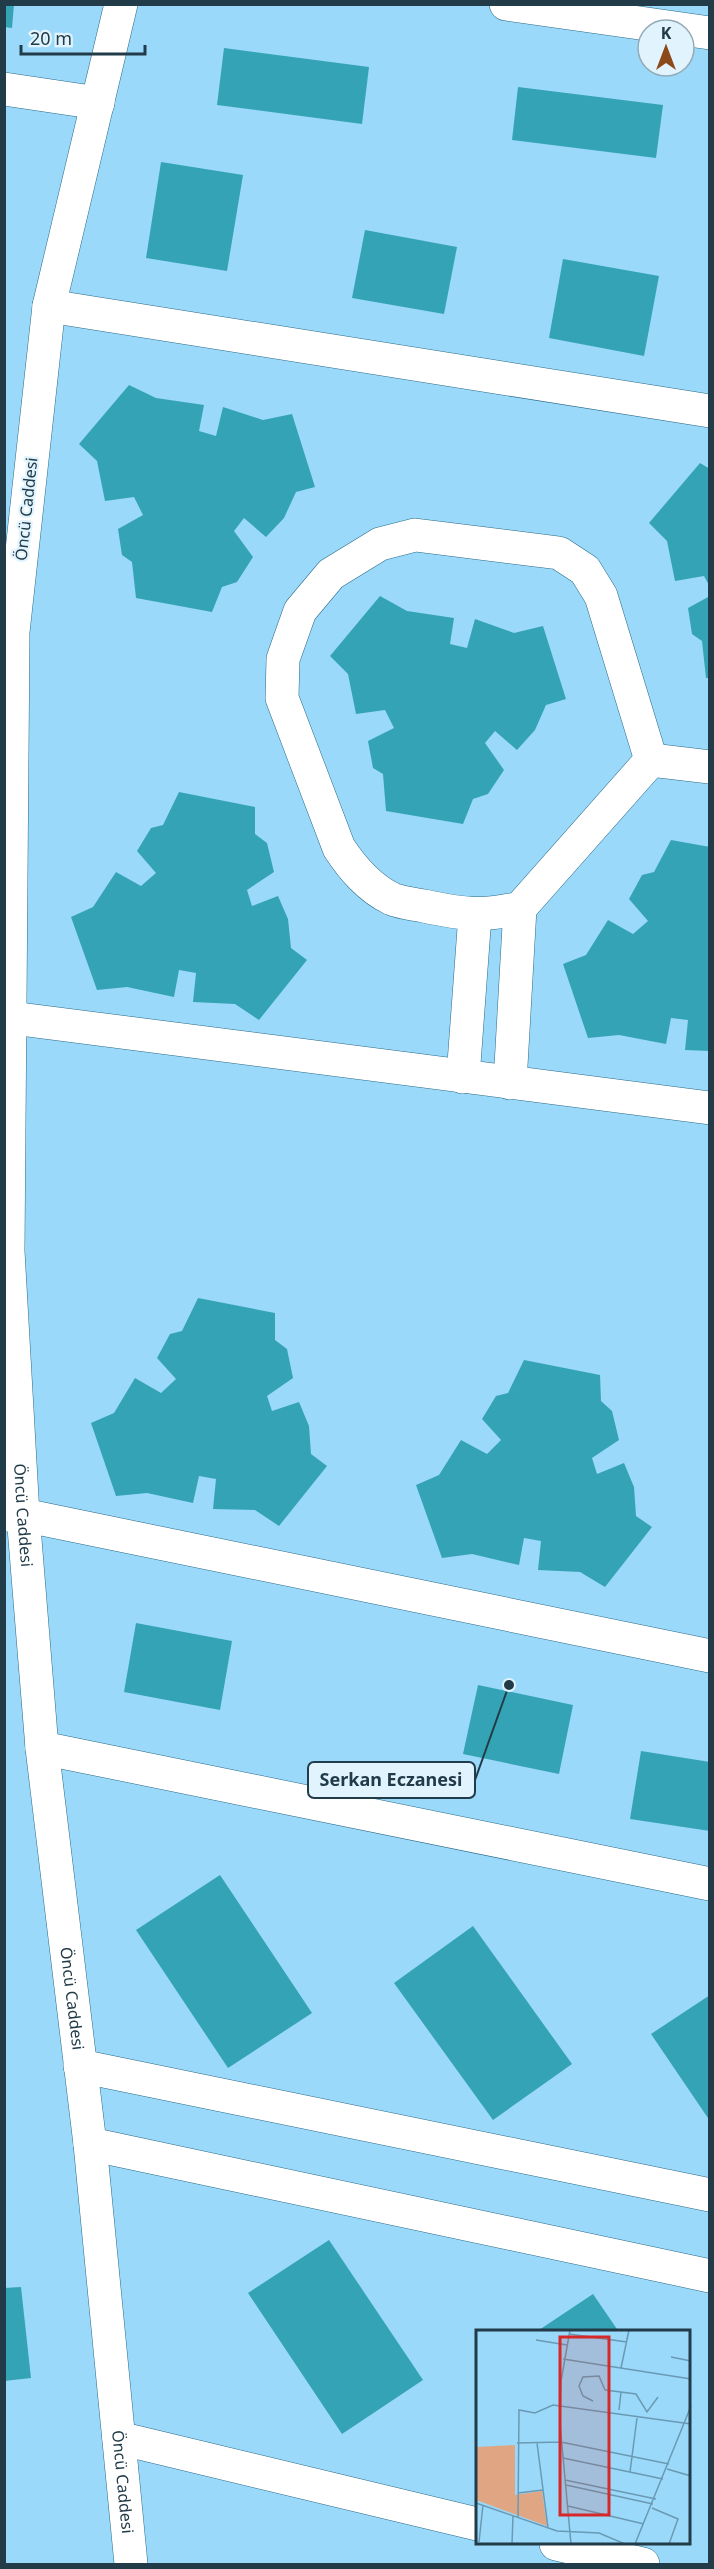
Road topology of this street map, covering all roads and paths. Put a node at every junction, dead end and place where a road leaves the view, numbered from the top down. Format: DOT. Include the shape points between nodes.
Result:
graph roads {
  1 [pos="121,4"];
  2 [pos="506,4"];
  3 [pos="593,10"];
  4 [pos="710,33"];
  5 [pos="4,88"];
  6 [pos="98,103"];
  7 [pos="49,306"];
  8 [pos="710,411"];
  9 [pos="651,760"];
  10 [pos="710,767"];
  11 [pos="520,908"];
  12 [pos="475,915"];
  13 [pos="7,1018"];
  14 [pos="464,1077"];
  15 [pos="510,1083"];
  16 [pos="710,1108"];
  17 [pos="14,1515"];
  18 [pos="710,1656"];
  19 [pos="42,1748"];
  20 [pos="710,1884"];
  21 [pos="80,2066"];
  22 [pos="90,2144"];
  23 [pos="710,2195"];
  24 [pos="710,2276"];
  25 [pos="119,2438"];
  26 [pos="476,2524"];
  27 [pos="560,2545"];
  28 [pos="131,2565"];
  29 [pos="643,2565"];
  1 -- 6 [label="street, Öncü Caddesi"];
  2 -- 3 [label="street"];
  3 -- 4 [label="street"];
  5 -- 6 [label="street"];
  6 -- 7 [label="street, Öncü Caddesi"];
  7 -- 8 [label="street"];
  7 -- 13 [label="street, Öncü Caddesi" via="13,632"];
  9 -- 10 [label="street"];
  9 -- 11 [label="street"];
  9 -- 12 [label="street" via="601,596 585,570 573,560 559,553 415,535 380,544 331,574 300,611 283,658 282,698 339,848 371,886 394,900"];
  11 -- 12 [label="street"];
  11 -- 15 [label="street"];
  12 -- 14 [label="street"];
  13 -- 14 [label="street"];
  13 -- 17 [label="street, Öncü Caddesi"];
  14 -- 15 [label="street"];
  15 -- 16 [label="street"];
  17 -- 18 [label="street"];
  17 -- 19 [label="street, Öncü Caddesi"];
  19 -- 20 [label="street"];
  19 -- 21 [label="street, Öncü Caddesi"];
  21 -- 22 [label="street, Öncü Caddesi"];
  21 -- 23 [label="street"];
  22 -- 24 [label="street"];
  22 -- 25 [label="street, Öncü Caddesi"];
  25 -- 26 [label="street"];
  25 -- 28 [label="street, Öncü Caddesi"];
  27 -- 29 [label="street"];
}
